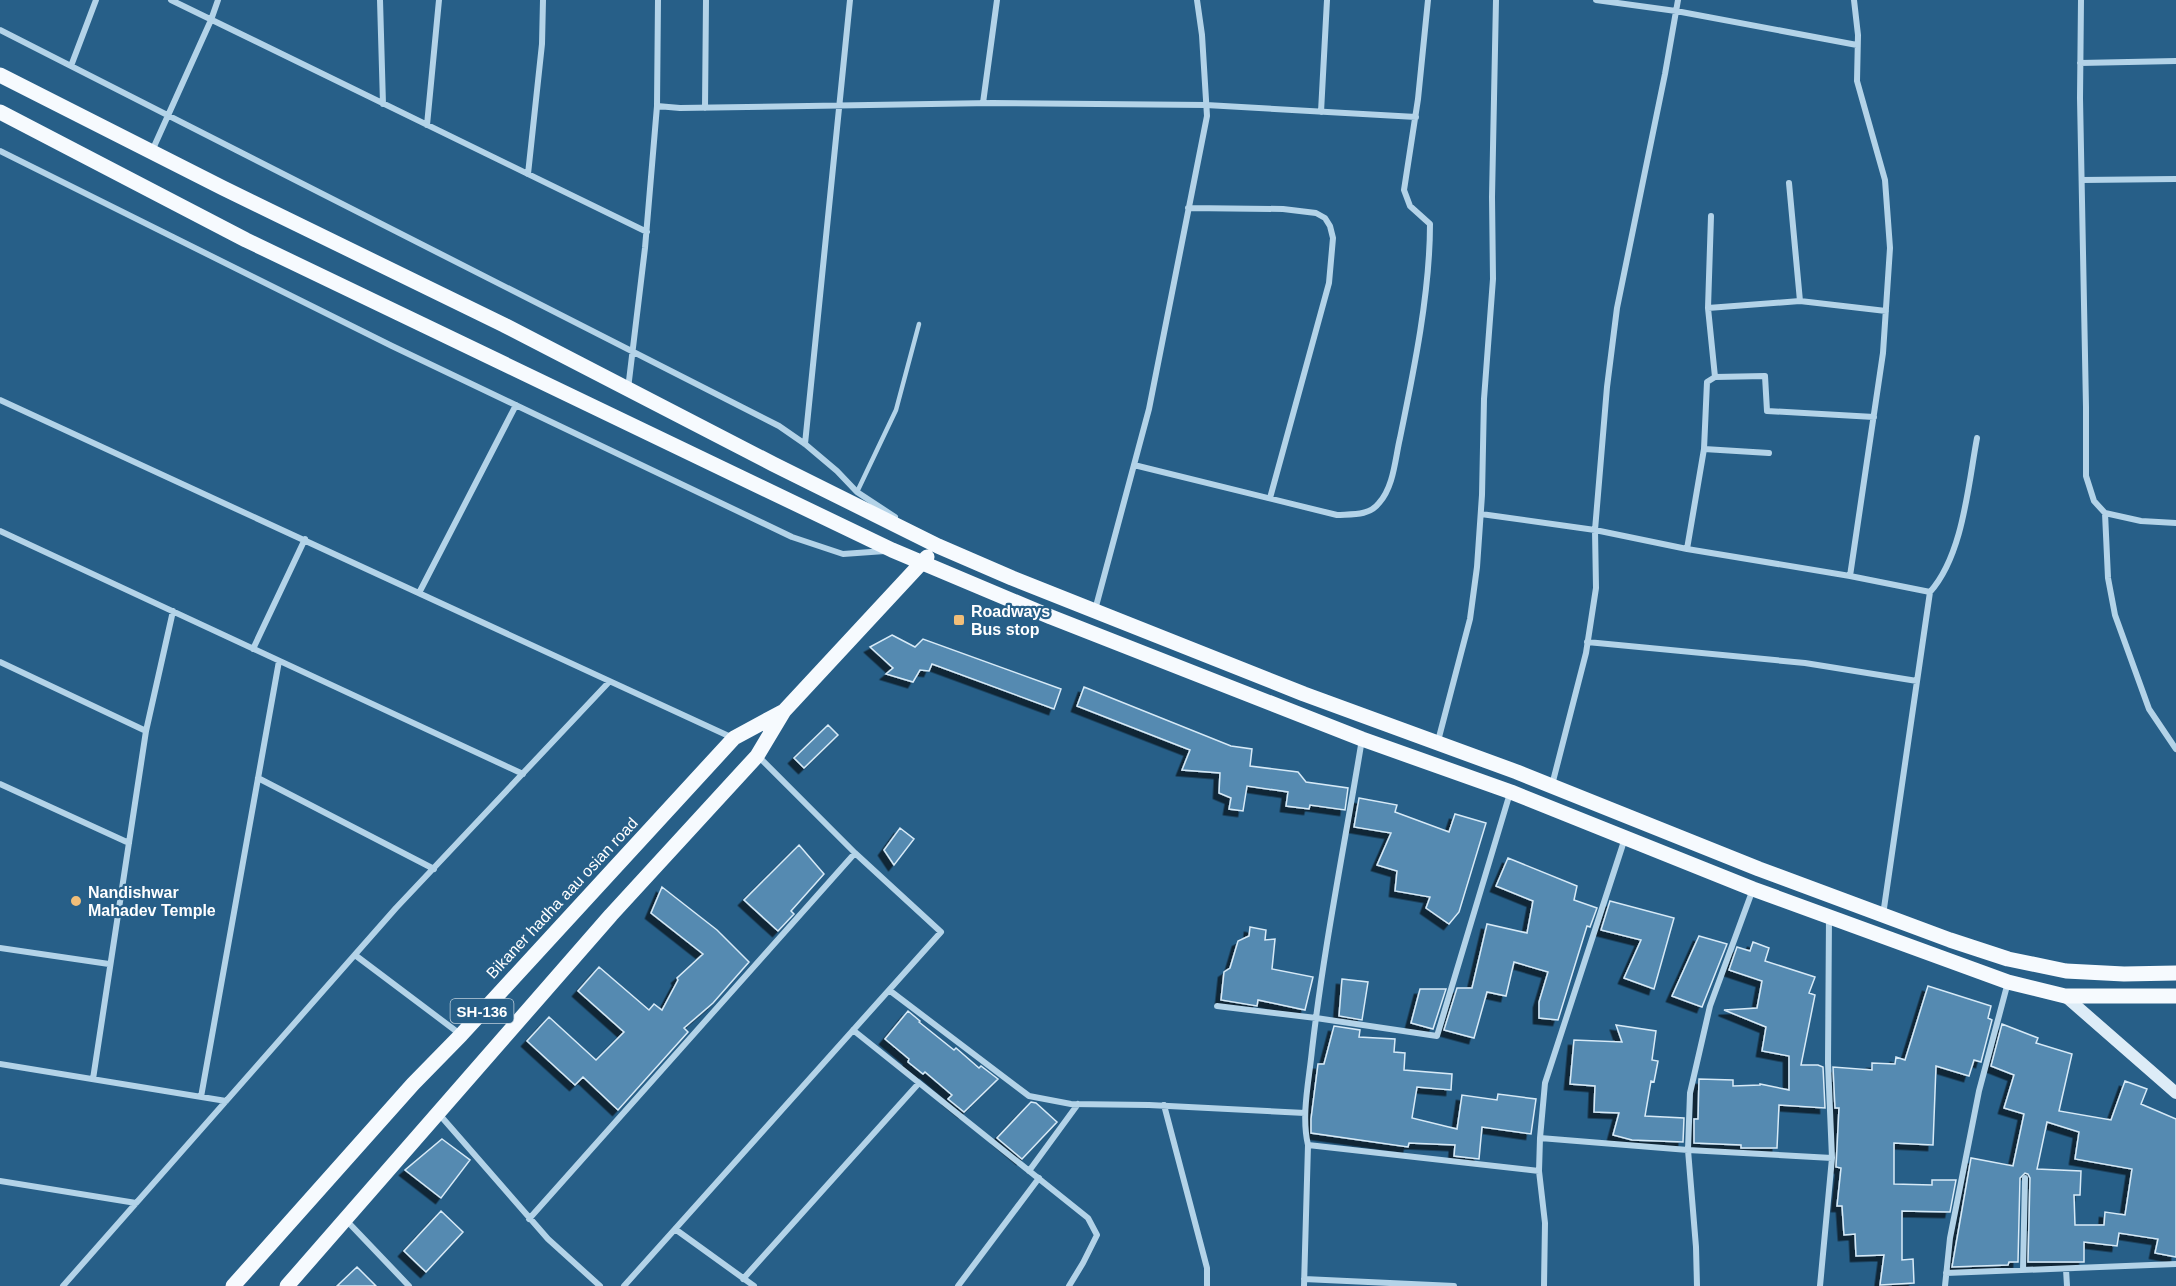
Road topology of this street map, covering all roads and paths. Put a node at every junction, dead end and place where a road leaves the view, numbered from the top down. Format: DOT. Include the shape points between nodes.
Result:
graph roads {
  1 [pos="96,0"];
  2 [pos="171,0"];
  3 [pos="218,0"];
  4 [pos="380,0"];
  5 [pos="439,0"];
  6 [pos="543,0"];
  7 [pos="658,0"];
  8 [pos="705,0"];
  9 [pos="850,0"];
  10 [pos="997,0"];
  11 [pos="1197,0"];
  12 [pos="1327,0"];
  13 [pos="1428,0"];
  14 [pos="1496,0"];
  15 [pos="1596,0"];
  16 [pos="1678,0"];
  17 [pos="1854,0"];
  18 [pos="2081,0"];
  19 [pos="1676,11"];
  20 [pos="211,20"];
  21 [pos="0,30"];
  22 [pos="1857,45"];
  23 [pos="2176,61"];
  24 [pos="2080,63"];
  25 [pos="71,66"];
  26 [pos="0,75"];
  27 [pos="982,103"];
  28 [pos="383,104"];
  29 [pos="1206,105"];
  30 [pos="657,106"];
  31 [pos="839,106"];
  32 [pos="705,108"];
  33 [pos="0,112"];
  34 [pos="1321,112"];
  35 [pos="169,115"];
  36 [pos="1416,117"];
  37 [pos="427,125"];
  38 [pos="0,151"];
  39 [pos="152,152"];
  40 [pos="528,174"];
  41 [pos="2176,179"];
  42 [pos="2082,180"];
  43 [pos="1789,183"];
  44 [pos="1188,208"];
  45 [pos="1711,216"];
  46 [pos="647,232"];
  47 [pos="1800,301"];
  48 [pos="1708,308"];
  49 [pos="1886,311"];
  50 [pos="919,324"];
  51 [pos="633,352"];
  52 [pos="1715,377"];
  53 [pos="628,389"];
  54 [pos="0,400"];
  55 [pos="516,405"];
  56 [pos="1874,417"];
  57 [pos="1977,438"];
  58 [pos="805,444"];
  59 [pos="1704,449"];
  60 [pos="1769,453"];
  61 [pos="1134,465"];
  62 [pos="857,492"];
  63 [pos="1270,498"];
  64 [pos="1481,513"];
  65 [pos="2105,513"];
  66 [pos="2176,523"];
  67 [pos="1595,530"];
  68 [pos="0,531"];
  69 [pos="305,539"];
  70 [pos="938,546"];
  71 [pos="1687,549"];
  72 [pos="892,550"];
  73 [pos="922,563"];
  74 [pos="1850,576"];
  75 [pos="1930,592"];
  76 [pos="420,593"];
  77 [pos="173,611"];
  78 [pos="1095,611"];
  79 [pos="1587,642"];
  80 [pos="253,649"];
  81 [pos="279,661"];
  82 [pos="0,662"];
  83 [pos="1917,681"];
  84 [pos="609,682"];
  85 [pos="784,711"];
  86 [pos="146,731"];
  87 [pos="734,738"];
  88 [pos="1362,739"];
  89 [pos="1437,743"];
  90 [pos="2176,749"];
  91 [pos="757,756"];
  92 [pos="523,774"];
  93 [pos="258,778"];
  94 [pos="0,784"];
  95 [pos="1552,787"];
  96 [pos="1510,792"];
  97 [pos="1625,838"];
  98 [pos="129,843"];
  99 [pos="855,854"];
  100 [pos="434,868"];
  101 [pos="1753,889"];
  102 [pos="1882,915"];
  103 [pos="1829,916"];
  104 [pos="0,948"];
  105 [pos="355,955"];
  106 [pos="109,964"];
  107 [pos="2066,971"];
  108 [pos="2176,973"];
  109 [pos="2008,982"];
  110 [pos="889,990"];
  111 [pos="2065,996"];
  112 [pos="2176,996"];
  113 [pos="1217,1006"];
  114 [pos="1316,1018"];
  115 [pos="853,1030"];
  116 [pos="461,1035"];
  117 [pos="0,1064"];
  118 [pos="93,1079"];
  119 [pos="919,1083"];
  120 [pos="2176,1093"];
  121 [pos="201,1097"];
  122 [pos="226,1101"];
  123 [pos="1078,1104"];
  124 [pos="1164,1105"];
  125 [pos="438,1113"];
  126 [pos="1305,1113"];
  127 [pos="1540,1138"];
  128 [pos="1308,1145"];
  129 [pos="1688,1150"];
  130 [pos="1832,1158"];
  131 [pos="1029,1171"];
  132 [pos="1539,1172"];
  133 [pos="1039,1178"];
  134 [pos="2025,1178"];
  135 [pos="0,1181"];
  136 [pos="136,1203"];
  137 [pos="529,1219"];
  138 [pos="346,1220"];
  139 [pos="675,1228"];
  140 [pos="2176,1264"];
  141 [pos="2066,1269"];
  142 [pos="2023,1270"];
  143 [pos="1946,1273"];
  144 [pos="743,1279"];
  145 [pos="1304,1282"];
  146 [pos="63,1286"];
  147 [pos="233,1286"];
  148 [pos="287,1286"];
  149 [pos="410,1286"];
  150 [pos="600,1286"];
  151 [pos="624,1286"];
  152 [pos="754,1286"];
  153 [pos="958,1286"];
  154 [pos="1069,1286"];
  155 [pos="1207,1286"];
  156 [pos="1454,1286"];
  157 [pos="1544,1286"];
  158 [pos="1697,1286"];
  159 [pos="1820,1286"];
  160 [pos="1945,1286"];
  161 [pos="2067,1286"];
  1 -- 25 [label="street"];
  2 -- 20 [label="street"];
  3 -- 20 [label="street"];
  4 -- 28 [label="street"];
  5 -- 37 [label="street"];
  6 -- 40 [label="street"];
  7 -- 30 [label="street"];
  8 -- 32 [label="street"];
  9 -- 31 [label="street"];
  10 -- 27 [label="street"];
  11 -- 29 [label="street"];
  12 -- 34 [label="street"];
  13 -- 36 [label="street"];
  14 -- 64 [label="street" via="1493,279"];
  15 -- 19 [label="street"];
  16 -- 19 [label="street"];
  17 -- 22 [label="street"];
  18 -- 24 [label="street"];
  19 -- 22 [label="street"];
  19 -- 67 [label="street" via="1617,308"];
  20 -- 28 [label="street"];
  20 -- 35 [label="street"];
  21 -- 25 [label="street"];
  22 -- 49 [label="street" via="1857,81 1885,180 1890,248"];
  23 -- 24 [label="street"];
  24 -- 42 [label="street"];
  25 -- 35 [label="street"];
  26 -- 39 [label="main road"];
  27 -- 29 [label="street"];
  27 -- 31 [label="street"];
  28 -- 37 [label="street"];
  29 -- 34 [label="street"];
  29 -- 44 [label="street"];
  30 -- 32 [label="street"];
  30 -- 46 [label="street"];
  31 -- 32 [label="street"];
  31 -- 58 [label="street"];
  33 -- 72 [label="main road" via="246,240"];
  34 -- 36 [label="street"];
  35 -- 39 [label="street"];
  35 -- 51 [label="street"];
  36 -- 63 [label="street" via="1404,190 1410,206 1430,224 1430,253 1411,386 1390,482 1379,503 1366,513 1337,515"];
  37 -- 40 [label="street"];
  38 -- 55 [label="street"];
  39 -- 53 [label="main road"];
  40 -- 46 [label="street"];
  41 -- 42 [label="street"];
  42 -- 65 [label="street" via="2086,476 2094,501"];
  43 -- 47 [label="street"];
  44 -- 61 [label="street" via="1149,409"];
  44 -- 63 [label="street" via="1316,213 1330,226 1333,238 1329,283"];
  45 -- 48 [label="street"];
  46 -- 51 [label="street"];
  47 -- 48 [label="street"];
  47 -- 49 [label="street"];
  48 -- 52 [label="street"];
  49 -- 56 [label="street"];
  50 -- 62 [label="lane" via="896,410"];
  51 -- 53 [label="street"];
  51 -- 58 [label="street" via="779,426"];
  52 -- 56 [label="street" via="1765,376 1767,411"];
  52 -- 59 [label="street" via="1707,382"];
  53 -- 70 [label="main road"];
  54 -- 69 [label="street"];
  55 -- 72 [label="street" via="792,537 843,554"];
  55 -- 76 [label="street"];
  56 -- 74 [label="street"];
  57 -- 75 [label="street" via="1958,536 1940,581"];
  58 -- 62 [label="street"];
  59 -- 60 [label="street"];
  59 -- 71 [label="street"];
  61 -- 63 [label="street"];
  61 -- 78 [label="street"];
  62 -- 70 [label="street"];
  64 -- 67 [label="street"];
  64 -- 89 [label="street" via="1470,619"];
  65 -- 66 [label="street"];
  65 -- 90 [label="street" via="2108,578 2115,615 2150,709"];
  67 -- 71 [label="street"];
  67 -- 79 [label="street" via="1596,588"];
  68 -- 77 [label="street"];
  69 -- 76 [label="street"];
  69 -- 80 [label="street"];
  70 -- 73 [label="main road, Bikaner hadha aau osian road"];
  70 -- 78 [label="main road"];
  71 -- 74 [label="street"];
  72 -- 73 [label="main road"];
  73 -- 85 [label="main road, Bikaner hadha aau osian road"];
  73 -- 88 [label="main road"];
  74 -- 75 [label="street"];
  75 -- 83 [label="street"];
  76 -- 84 [label="street"];
  77 -- 80 [label="street"];
  77 -- 86 [label="street"];
  78 -- 89 [label="main road"];
  79 -- 83 [label="street" via="1805,663"];
  79 -- 95 [label="street"];
  80 -- 81 [label="street"];
  81 -- 92 [label="street"];
  81 -- 93 [label="street"];
  82 -- 86 [label="street"];
  83 -- 102 [label="street"];
  84 -- 87 [label="street"];
  84 -- 92 [label="street"];
  85 -- 87 [label="main road, Bikaner hadha aau osian road / SH-136"];
  85 -- 91 [label="main road, Bikaner hadha aau osian road / SH-136"];
  86 -- 98 [label="street"];
  87 -- 116 [label="main road, Bikaner hadha aau osian road / SH-136"];
  88 -- 96 [label="main road"];
  88 -- 114 [label="street"];
  89 -- 95 [label="main road"];
  91 -- 99 [label="street"];
  91 -- 125 [label="main road, Bikaner hadha aau osian road / SH-136"];
  92 -- 100 [label="street"];
  93 -- 100 [label="street"];
  93 -- 121 [label="street"];
  94 -- 98 [label="street"];
  95 -- 102 [label="main road"];
  96 -- 97 [label="main road"];
  96 -- 114 [label="street" via="1437,1036"];
  97 -- 101 [label="main road"];
  97 -- 127 [label="street" via="1545,1083"];
  98 -- 106 [label="street"];
  99 -- 110 [label="street" via="941,932"];
  99 -- 137 [label="street"];
  100 -- 105 [label="street"];
  101 -- 103 [label="main road"];
  101 -- 129 [label="street" via="1710,1006 1690,1093"];
  102 -- 107 [label="main road" via="2008,958"];
  103 -- 109 [label="main road"];
  103 -- 130 [label="street"];
  104 -- 106 [label="street"];
  105 -- 116 [label="street"];
  105 -- 122 [label="street"];
  106 -- 118 [label="street"];
  107 -- 108 [label="main road"];
  107 -- 111 [label="main road"];
  109 -- 111 [label="main road"];
  109 -- 143 [label="street" via="1979,1091"];
  110 -- 115 [label="street"];
  110 -- 123 [label="street" via="1029,1096"];
  111 -- 112 [label="main road"];
  111 -- 120 [label="street"];
  113 -- 114 [label="street"];
  114 -- 126 [label="street"];
  115 -- 119 [label="street"];
  115 -- 139 [label="street"];
  116 -- 147 [label="main road, Bikaner hadha aau osian road / SH-136"];
  117 -- 118 [label="street"];
  118 -- 121 [label="street"];
  119 -- 131 [label="street"];
  119 -- 144 [label="street"];
  121 -- 122 [label="street"];
  122 -- 136 [label="street"];
  123 -- 124 [label="street"];
  123 -- 131 [label="street"];
  124 -- 126 [label="street"];
  124 -- 155 [label="street" via="1207,1268"];
  125 -- 137 [label="street"];
  125 -- 138 [label="main road, Bikaner hadha aau osian road / SH-136"];
  126 -- 128 [label="street"];
  127 -- 129 [label="street"];
  127 -- 132 [label="street"];
  128 -- 132 [label="street"];
  128 -- 145 [label="street"];
  129 -- 130 [label="street"];
  129 -- 158 [label="street"];
  130 -- 159 [label="street"];
  131 -- 133 [label="street"];
  132 -- 157 [label="street" via="1545,1223"];
  133 -- 153 [label="street"];
  133 -- 154 [label="street" via="1088,1218 1097,1235"];
  134 -- 142 [label="street"];
  135 -- 136 [label="street"];
  136 -- 146 [label="street"];
  137 -- 150 [label="street"];
  138 -- 148 [label="main road, Bikaner hadha aau osian road / SH-136"];
  138 -- 149 [label="street"];
  139 -- 144 [label="street"];
  139 -- 151 [label="street"];
  140 -- 141 [label="street"];
  141 -- 142 [label="street"];
  141 -- 161 [label="street"];
  142 -- 143 [label="street"];
  143 -- 160 [label="street"];
  144 -- 152 [label="street"];
  145 -- 156 [label="street"];
}
